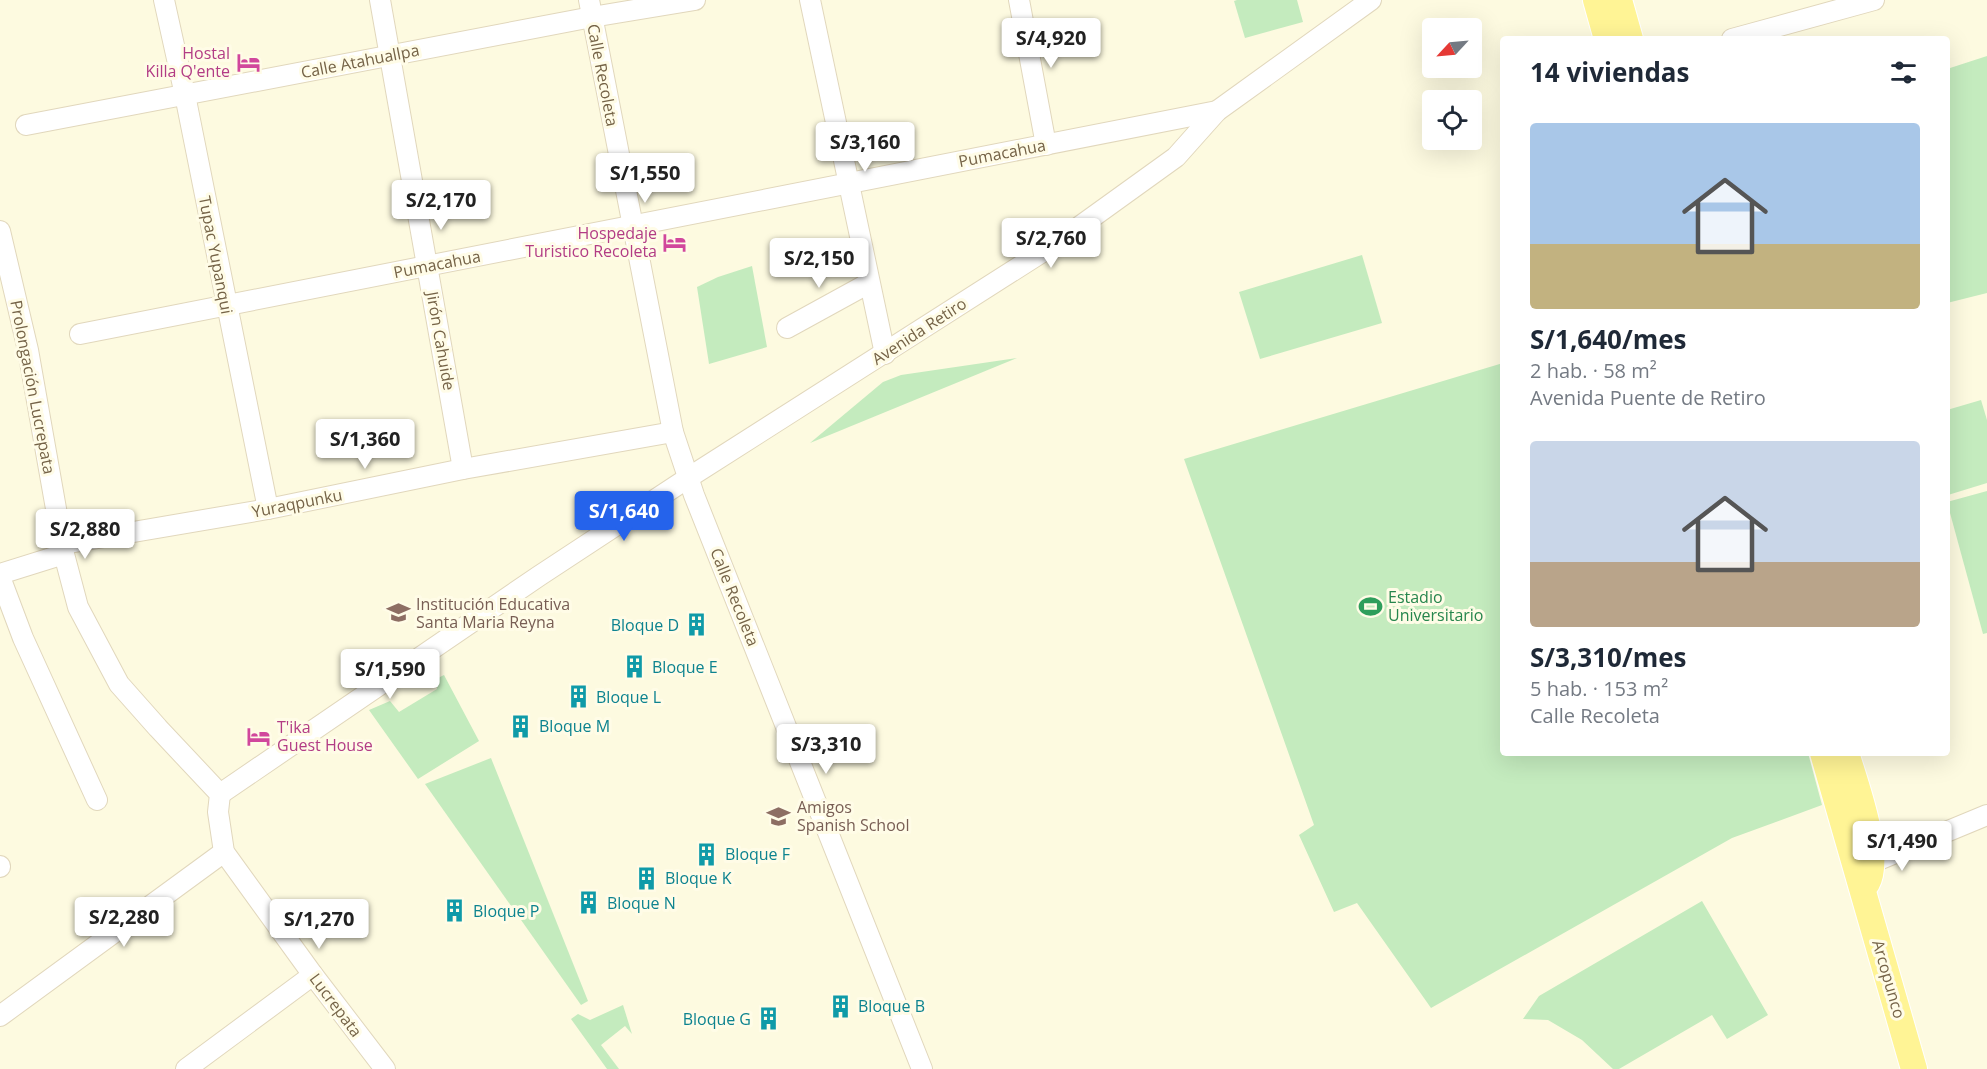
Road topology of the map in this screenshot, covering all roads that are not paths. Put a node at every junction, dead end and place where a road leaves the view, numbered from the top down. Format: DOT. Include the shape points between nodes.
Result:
graph roads {
  1 [pos="164,0"];
  2 [pos="380,0"];
  3 [pos="695,0"];
  4 [pos="810,0"];
  5 [pos="1019,0"];
  6 [pos="1371,0"];
  7 [pos="1596,0"];
  8 [pos="1619,0"];
  9 [pos="1874,0"];
  10 [pos="591,8"];
  11 [pos="1606,36"];
  12 [pos="1629,36"];
  13 [pos="1743,36"];
  14 [pos="390,55"];
  15 [pos="185,95"];
  16 [pos="1217,111"];
  17 [pos="26,125"];
  18 [pos="1046,145"];
  19 [pos="848,184"];
  20 [pos="633,226"];
  21 [pos="0,231"];
  22 [pos="428,266"];
  23 [pos="869,283"];
  24 [pos="226,306"];
  25 [pos="787,328"];
  26 [pos="80,334"];
  27 [pos="885,354"];
  28 [pos="673,432"];
  29 [pos="463,469"];
  30 [pos="688,478"];
  31 [pos="268,509"];
  32 [pos="63,549"];
  33 [pos="0,576"];
  34 [pos="1824,756"];
  35 [pos="1846,756"];
  36 [pos="220,794"];
  37 [pos="97,800"];
  38 [pos="1987,815"];
  39 [pos="225,852"];
  40 [pos="1864,874"];
  41 [pos="313,975"];
  42 [pos="0,1016"];
  43 [pos="186,1069"];
  44 [pos="385,1069"];
  45 [pos="922,1069"];
  46 [pos="1914,1069"];
  1 -- 15 [label="street, Tupac Yupanqui"];
  2 -- 14 [label="street, Jirón Cahuide"];
  3 -- 10 [label="street, Calle Atahuallpa"];
  4 -- 19 [label="street"];
  5 -- 18 [label="street"];
  6 -- 16 [label="street, Avenida Retiro"];
  7 -- 11 [label="main road"];
  8 -- 12 [label="main road"];
  9 -- 13 [label="street"];
  10 -- 14 [label="street, Calle Atahuallpa"];
  10 -- 20 [label="street, Calle Recoleta"];
  14 -- 15 [label="street, Calle Atahuallpa"];
  14 -- 22 [label="street, Jirón Cahuide"];
  15 -- 17 [label="street, Calle Atahuallpa"];
  15 -- 24 [label="street, Tupac Yupanqui"];
  16 -- 18 [label="street, Pumacahua"];
  16 -- 27 [label="street, Avenida Retiro" via="1176,157 1058,242"];
  18 -- 19 [label="street, Pumacahua"];
  19 -- 20 [label="street, Pumacahua"];
  19 -- 23 [label="street"];
  20 -- 22 [label="street, Pumacahua"];
  20 -- 28 [label="street, Calle Recoleta"];
  21 -- 32 [label="street, Prolongación Lucrepata" via="28,350"];
  22 -- 24 [label="street, Pumacahua"];
  22 -- 29 [label="street, Jirón Cahuide"];
  23 -- 25 [label="street"];
  23 -- 27 [label="street"];
  24 -- 26 [label="street, Pumacahua"];
  24 -- 31 [label="street, Tupac Yupanqui"];
  27 -- 30 [label="street, Avenida Retiro"];
  28 -- 29 [label="street, Yuraqpunku"];
  28 -- 30 [label="street, Calle Recoleta"];
  29 -- 31 [label="street, Yuraqpunku"];
  30 -- 36 [label="street, Avenida Retiro"];
  30 -- 45 [label="street, Calle Recoleta"];
  31 -- 32 [label="street, Yuraqpunku"];
  32 -- 33 [label="street, Yuraqpunku"];
  32 -- 36 [label="street, Prolongación Lucrepata" via="78,607 120,684"];
  33 -- 37 [label="street" via="23,638"];
  34 -- 40 [label="main road"];
  35 -- 40 [label="main road" via="1864,815"];
  36 -- 39 [label="street" via="218,812"];
  38 -- 40 [label="street"];
  39 -- 41 [label="street, Lucrepata"];
  39 -- 42 [label="street"];
  40 -- 46 [label="main road, Arcopunco"];
  41 -- 43 [label="street"];
  41 -- 44 [label="street, Lucrepata"];
}
